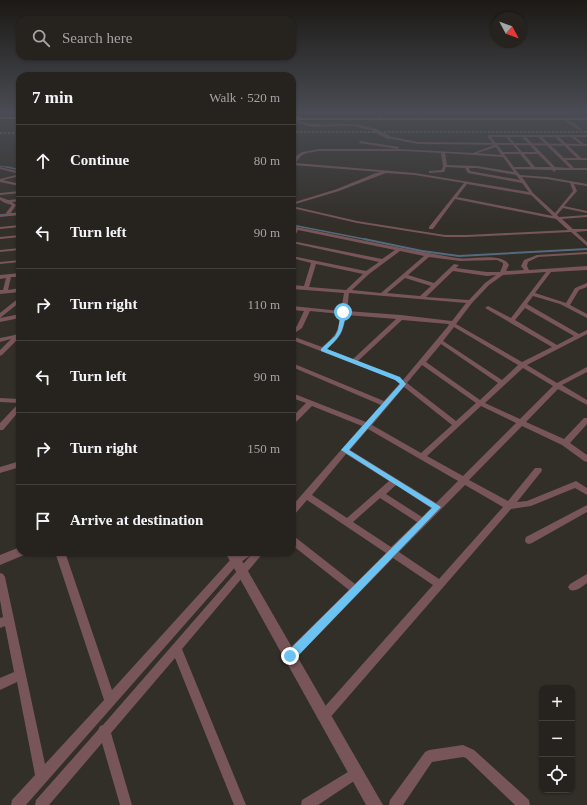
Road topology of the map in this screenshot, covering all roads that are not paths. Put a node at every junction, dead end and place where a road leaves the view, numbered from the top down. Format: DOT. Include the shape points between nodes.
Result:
graph roads {
  1 [pos="405,150"];
  2 [pos="483,150"];
  3 [pos="499,150"];
  4 [pos="518,150"];
  5 [pos="536,150"];
  6 [pos="553,150"];
  7 [pos="571,150"];
  8 [pos="365,151"];
  9 [pos="412,151"];
  10 [pos="444,153"];
  11 [pos="521,153"];
  12 [pos="502,154"];
  13 [pos="540,154"];
  14 [pos="469,155"];
  15 [pos="296,159"];
  16 [pos="562,159"];
  17 [pos="580,159"];
  18 [pos="587,159"];
  19 [pos="296,164"];
  20 [pos="445,166"];
  21 [pos="467,167"];
  22 [pos="0,168"];
  23 [pos="513,168"];
  24 [pos="534,168"];
  25 [pos="554,169"];
  26 [pos="573,169"];
  27 [pos="587,169"];
  28 [pos="380,172"];
  29 [pos="16,173"];
  30 [pos="415,174"];
  31 [pos="16,175"];
  32 [pos="518,175"];
  33 [pos="547,178"];
  34 [pos="0,181"];
  35 [pos="467,182"];
  36 [pos="522,182"];
  37 [pos="571,182"];
  38 [pos="16,184"];
  39 [pos="587,185"];
  40 [pos="16,192"];
  41 [pos="0,194"];
  42 [pos="532,194"];
  43 [pos="0,198"];
  44 [pos="454,198"];
  45 [pos="16,201"];
  46 [pos="0,202"];
  47 [pos="7,202"];
  48 [pos="296,203"];
  49 [pos="562,207"];
  50 [pos="296,208"];
  51 [pos="587,212"];
  52 [pos="16,213"];
  53 [pos="7,214"];
  54 [pos="0,215"];
  55 [pos="587,216"];
  56 [pos="556,217"];
  57 [pos="0,222"];
  58 [pos="16,226"];
  59 [pos="0,228"];
  60 [pos="296,228"];
  61 [pos="432,228"];
  62 [pos="587,230"];
  63 [pos="570,231"];
  64 [pos="16,236"];
  65 [pos="1,238"];
  66 [pos="296,243"];
  67 [pos="0,245"];
  68 [pos="587,245"];
  69 [pos="16,249"];
  70 [pos="399,250"];
  71 [pos="0,251"];
  72 [pos="587,253"];
  73 [pos="428,256"];
  74 [pos="296,258"];
  75 [pos="460,260"];
  76 [pos="16,261"];
  77 [pos="314,261"];
  78 [pos="383,261"];
  79 [pos="0,263"];
  80 [pos="453,269"];
  81 [pos="584,269"];
  82 [pos="549,271"];
  83 [pos="503,272"];
  84 [pos="527,272"];
  85 [pos="367,273"];
  86 [pos="587,274"];
  87 [pos="16,275"];
  88 [pos="9,276"];
  89 [pos="404,276"];
  90 [pos="0,277"];
  91 [pos="435,285"];
  92 [pos="587,285"];
  93 [pos="296,287"];
  94 [pos="306,288"];
  95 [pos="578,289"];
  96 [pos="16,290"];
  97 [pos="3,292"];
  98 [pos="347,292"];
  99 [pos="587,293"];
  100 [pos="383,294"];
  101 [pos="532,294"];
  102 [pos="421,298"];
  103 [pos="16,302"];
  104 [pos="470,302"];
  105 [pos="524,305"];
  106 [pos="567,305"];
  107 [pos="12,306"];
  108 [pos="0,308"];
  109 [pos="296,308"];
  110 [pos="488,308"];
  111 [pos="308,309"];
  112 [pos="343,312"];
  113 [pos="0,316"];
  114 [pos="587,316"];
  115 [pos="16,317"];
  116 [pos="401,317"];
  117 [pos="0,320"];
  118 [pos="512,321"];
  119 [pos="455,324"];
  120 [pos="296,330"];
  121 [pos="587,332"];
  122 [pos="16,335"];
  123 [pos="579,336"];
  124 [pos="16,337"];
  125 [pos="0,340"];
  126 [pos="296,340"];
  127 [pos="12,341"];
  128 [pos="440,341"];
  129 [pos="0,344"];
  130 [pos="557,347"];
  131 [pos="323,350"];
  132 [pos="0,354"];
  133 [pos="354,362"];
  134 [pos="422,362"];
  135 [pos="523,364"];
  136 [pos="296,367"];
  137 [pos="587,369"];
  138 [pos="502,383"];
  139 [pos="403,384"];
  140 [pos="558,385"];
  141 [pos="296,397"];
  142 [pos="0,400"];
  143 [pos="16,401"];
  144 [pos="587,402"];
  145 [pos="310,403"];
  146 [pos="386,404"];
  147 [pos="480,404"];
  148 [pos="16,410"];
  149 [pos="296,416"];
  150 [pos="520,423"];
  151 [pos="457,425"];
  152 [pos="585,425"];
  153 [pos="368,426"];
  154 [pos="0,428"];
  155 [pos="565,443"];
  156 [pos="345,450"];
  157 [pos="422,456"];
  158 [pos="587,459"];
  159 [pos="16,465"];
  160 [pos="0,470"];
  161 [pos="538,470"];
  162 [pos="464,480"];
  163 [pos="394,481"];
  164 [pos="587,492"];
  165 [pos="306,494"];
  166 [pos="380,494"];
  167 [pos="509,506"];
  168 [pos="296,507"];
  169 [pos="437,507"];
  170 [pos="587,508"];
  171 [pos="348,522"];
  172 [pos="423,522"];
  173 [pos="529,540"];
  174 [pos="296,543"];
  175 [pos="392,553"];
  176 [pos="16,554"];
  177 [pos="61,556"];
  178 [pos="250,556"];
  179 [pos="0,560"];
  180 [pos="236,562"];
  181 [pos="0,577"];
  182 [pos="587,578"];
  183 [pos="440,585"];
  184 [pos="573,587"];
  185 [pos="356,590"];
  186 [pos="4,622"];
  187 [pos="176,648"];
  188 [pos="290,656"];
  189 [pos="20,675"];
  190 [pos="0,684"];
  191 [pos="110,701"];
  192 [pos="324,716"];
  193 [pos="104,730"];
  194 [pos="356,773"];
  195 [pos="42,777"];
  196 [pos="17,805"];
  197 [pos="41,805"];
  198 [pos="126,805"];
  199 [pos="240,805"];
  200 [pos="307,805"];
  201 [pos="375,805"];
  202 [pos="395,805"];
  203 [pos="524,805"];
  1 -- 9 [label="street"];
  2 -- 14 [label="street"];
  3 -- 12 [label="street"];
  4 -- 11 [label="street"];
  5 -- 13 [label="street"];
  6 -- 16 [label="street"];
  7 -- 17 [label="street"];
  8 -- 9 [label="street"];
  8 -- 15 [label="street" via="308,151"];
  9 -- 10 [label="street"];
  10 -- 14 [label="street"];
  10 -- 20 [label="street"];
  11 -- 12 [label="street"];
  11 -- 13 [label="street"];
  11 -- 24 [label="street"];
  12 -- 14 [label="street"];
  12 -- 23 [label="street"];
  13 -- 25 [label="street"];
  16 -- 17 [label="street"];
  16 -- 26 [label="street"];
  17 -- 18 [label="street"];
  19 -- 28 [label="street"];
  20 -- 21 [label="street"];
  20 -- 30 [label="street" via="444,171"];
  21 -- 32 [label="street" via="495,169"];
  21 -- 36 [label="street" via="469,172"];
  22 -- 29 [label="street"];
  23 -- 24 [label="street"];
  23 -- 32 [label="street"];
  24 -- 25 [label="street"];
  25 -- 26 [label="street"];
  25 -- 33 [label="street"];
  26 -- 27 [label="street"];
  28 -- 30 [label="street"];
  28 -- 48 [label="street" via="338,190"];
  30 -- 35 [label="street"];
  31 -- 34 [label="street"];
  32 -- 33 [label="street"];
  32 -- 36 [label="street"];
  33 -- 37 [label="street"];
  34 -- 38 [label="street"];
  35 -- 42 [label="street"];
  35 -- 44 [label="street"];
  36 -- 42 [label="street"];
  37 -- 39 [label="street"];
  37 -- 49 [label="street" via="575,191"];
  40 -- 41 [label="street"];
  42 -- 56 [label="street"];
  43 -- 47 [label="street"];
  44 -- 56 [label="street"];
  44 -- 61 [label="street"];
  45 -- 47 [label="street"];
  46 -- 47 [label="street"];
  47 -- 53 [label="street" via="14,205"];
  49 -- 51 [label="street"];
  49 -- 56 [label="street"];
  50 -- 63 [label="street" via="445,236"];
  52 -- 53 [label="street"];
  53 -- 54 [label="street"];
  53 -- 57 [label="street"];
  55 -- 56 [label="street"];
  56 -- 63 [label="street"];
  58 -- 59 [label="street"];
  60 -- 70 [label="street"];
  62 -- 63 [label="street"];
  63 -- 68 [label="street"];
  64 -- 65 [label="street"];
  65 -- 67 [label="street"];
  66 -- 78 [label="street"];
  69 -- 71 [label="street"];
  70 -- 73 [label="street"];
  70 -- 78 [label="street"];
  72 -- 84 [label="street" via="537,256 526,261 524,266"];
  73 -- 75 [label="street"];
  73 -- 89 [label="street"];
  74 -- 77 [label="street"];
  75 -- 80 [label="street"];
  75 -- 83 [label="street" via="498,260 505,262"];
  76 -- 79 [label="street"];
  77 -- 85 [label="street"];
  77 -- 94 [label="street"];
  78 -- 85 [label="street"];
  80 -- 83 [label="street" via="487,274"];
  80 -- 91 [label="street"];
  81 -- 82 [label="street"];
  81 -- 86 [label="street"];
  82 -- 84 [label="street"];
  82 -- 101 [label="street"];
  83 -- 84 [label="street"];
  83 -- 104 [label="street"];
  85 -- 98 [label="street"];
  87 -- 88 [label="street"];
  88 -- 90 [label="street"];
  88 -- 97 [label="street"];
  89 -- 91 [label="street"];
  89 -- 100 [label="street"];
  91 -- 102 [label="street"];
  92 -- 95 [label="street"];
  93 -- 94 [label="street"];
  94 -- 98 [label="street"];
  95 -- 99 [label="street"];
  95 -- 106 [label="street"];
  96 -- 97 [label="street"];
  98 -- 100 [label="street"];
  98 -- 112 [label="street"];
  100 -- 102 [label="street"];
  101 -- 105 [label="street"];
  101 -- 106 [label="street"];
  102 -- 104 [label="street"];
  103 -- 107 [label="street"];
  104 -- 119 [label="street"];
  105 -- 118 [label="street"];
  105 -- 123 [label="street"];
  106 -- 114 [label="street"];
  107 -- 108 [label="street"];
  107 -- 113 [label="street"];
  109 -- 111 [label="street"];
  110 -- 118 [label="street"];
  111 -- 112 [label="street"];
  111 -- 120 [label="street"];
  112 -- 116 [label="street"];
  112 -- 131 [label="street" via="337,336"];
  115 -- 117 [label="street"];
  116 -- 119 [label="street"];
  116 -- 133 [label="street"];
  118 -- 130 [label="street"];
  119 -- 128 [label="street"];
  119 -- 135 [label="street"];
  121 -- 123 [label="street"];
  122 -- 125 [label="street"];
  123 -- 130 [label="street"];
  124 -- 127 [label="street"];
  126 -- 131 [label="street"];
  127 -- 129 [label="street"];
  127 -- 132 [label="street"];
  128 -- 134 [label="street"];
  128 -- 138 [label="street"];
  130 -- 135 [label="street"];
  131 -- 133 [label="street"];
  133 -- 139 [label="street" via="398,379"];
  134 -- 139 [label="street"];
  134 -- 147 [label="street"];
  135 -- 138 [label="street"];
  135 -- 140 [label="street"];
  136 -- 146 [label="street"];
  137 -- 140 [label="street"];
  138 -- 147 [label="street"];
  139 -- 146 [label="street"];
  139 -- 151 [label="street"];
  140 -- 144 [label="street"];
  140 -- 150 [label="street"];
  141 -- 145 [label="street"];
  142 -- 143 [label="street"];
  145 -- 149 [label="street"];
  145 -- 153 [label="street"];
  146 -- 153 [label="street"];
  147 -- 150 [label="street"];
  147 -- 151 [label="street"];
  148 -- 154 [label="street"];
  150 -- 155 [label="street"];
  150 -- 162 [label="street"];
  151 -- 157 [label="street"];
  152 -- 155 [label="street"];
  153 -- 156 [label="street"];
  153 -- 157 [label="street"];
  155 -- 158 [label="street"];
  156 -- 163 [label="street"];
  156 -- 165 [label="street"];
  157 -- 162 [label="street"];
  159 -- 160 [label="street"];
  161 -- 167 [label="street"];
  162 -- 167 [label="street"];
  162 -- 169 [label="street"];
  163 -- 166 [label="street"];
  163 -- 169 [label="street"];
  164 -- 167 [label="street" via="576,484 528,504"];
  165 -- 168 [label="street"];
  165 -- 171 [label="street"];
  166 -- 171 [label="street"];
  166 -- 172 [label="street"];
  167 -- 183 [label="street"];
  169 -- 172 [label="street"];
  170 -- 173 [label="street"];
  171 -- 175 [label="street"];
  172 -- 175 [label="street"];
  174 -- 185 [label="street"];
  175 -- 183 [label="street"];
  175 -- 185 [label="street"];
  176 -- 179 [label="street"];
  177 -- 191 [label="street"];
  178 -- 180 [label="street"];
  180 -- 187 [label="street"];
  180 -- 188 [label="street"];
  180 -- 191 [label="street"];
  181 -- 186 [label="street"];
  182 -- 184 [label="street"];
  183 -- 192 [label="street"];
  185 -- 188 [label="street"];
  186 -- 189 [label="street"];
  187 -- 193 [label="street"];
  187 -- 199 [label="street"];
  188 -- 192 [label="street"];
  189 -- 190 [label="street"];
  189 -- 195 [label="street"];
  191 -- 195 [label="street"];
  192 -- 194 [label="street"];
  193 -- 197 [label="street"];
  193 -- 198 [label="street"];
  194 -- 200 [label="street"];
  194 -- 201 [label="street"];
  195 -- 196 [label="street"];
  202 -- 203 [label="street" via="430,756 463,752 470,754"];
}
